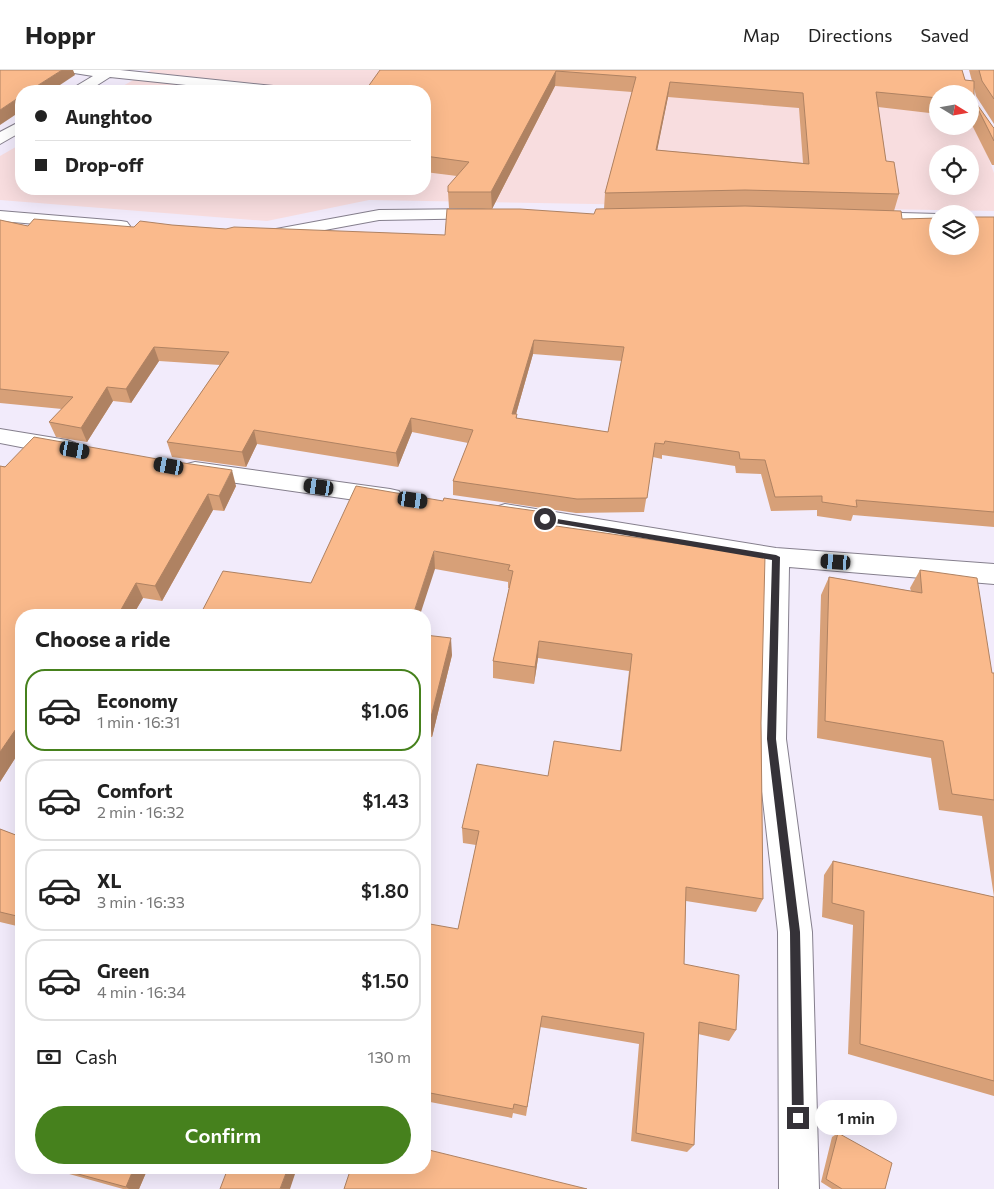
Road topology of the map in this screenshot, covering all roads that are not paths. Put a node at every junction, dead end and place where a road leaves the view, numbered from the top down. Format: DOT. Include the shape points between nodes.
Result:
graph roads {
  1 [pos="79,70"];
  2 [pos="109,71"];
  3 [pos="87,85"];
  4 [pos="231,85"];
  5 [pos="15,130"];
  6 [pos="0,139"];
  7 [pos="504,214"];
  8 [pos="0,216"];
  9 [pos="850,216"];
  10 [pos="929,219"];
  11 [pos="135,227"];
  12 [pos="249,234"];
  13 [pos="0,436"];
  14 [pos="85,451"];
  15 [pos="169,466"];
  16 [pos="410,500"];
  17 [pos="487,511"];
  18 [pos="776,557"];
  19 [pos="994,574"];
  20 [pos="799,1189"];
  1 -- 2 [label="street"];
  2 -- 3 [label="street"];
  2 -- 4 [label="street"];
  5 -- 6 [label="street"];
  7 -- 12 [label="street" via="379,216 276,234"];
  8 -- 11 [label="street"];
  9 -- 10 [label="street"];
  13 -- 14 [label="street"];
  15 -- 16 [label="street"];
  17 -- 18 [label="street"];
  18 -- 19 [label="street"];
  18 -- 20 [label="street" via="771,739 795,932"];
}
